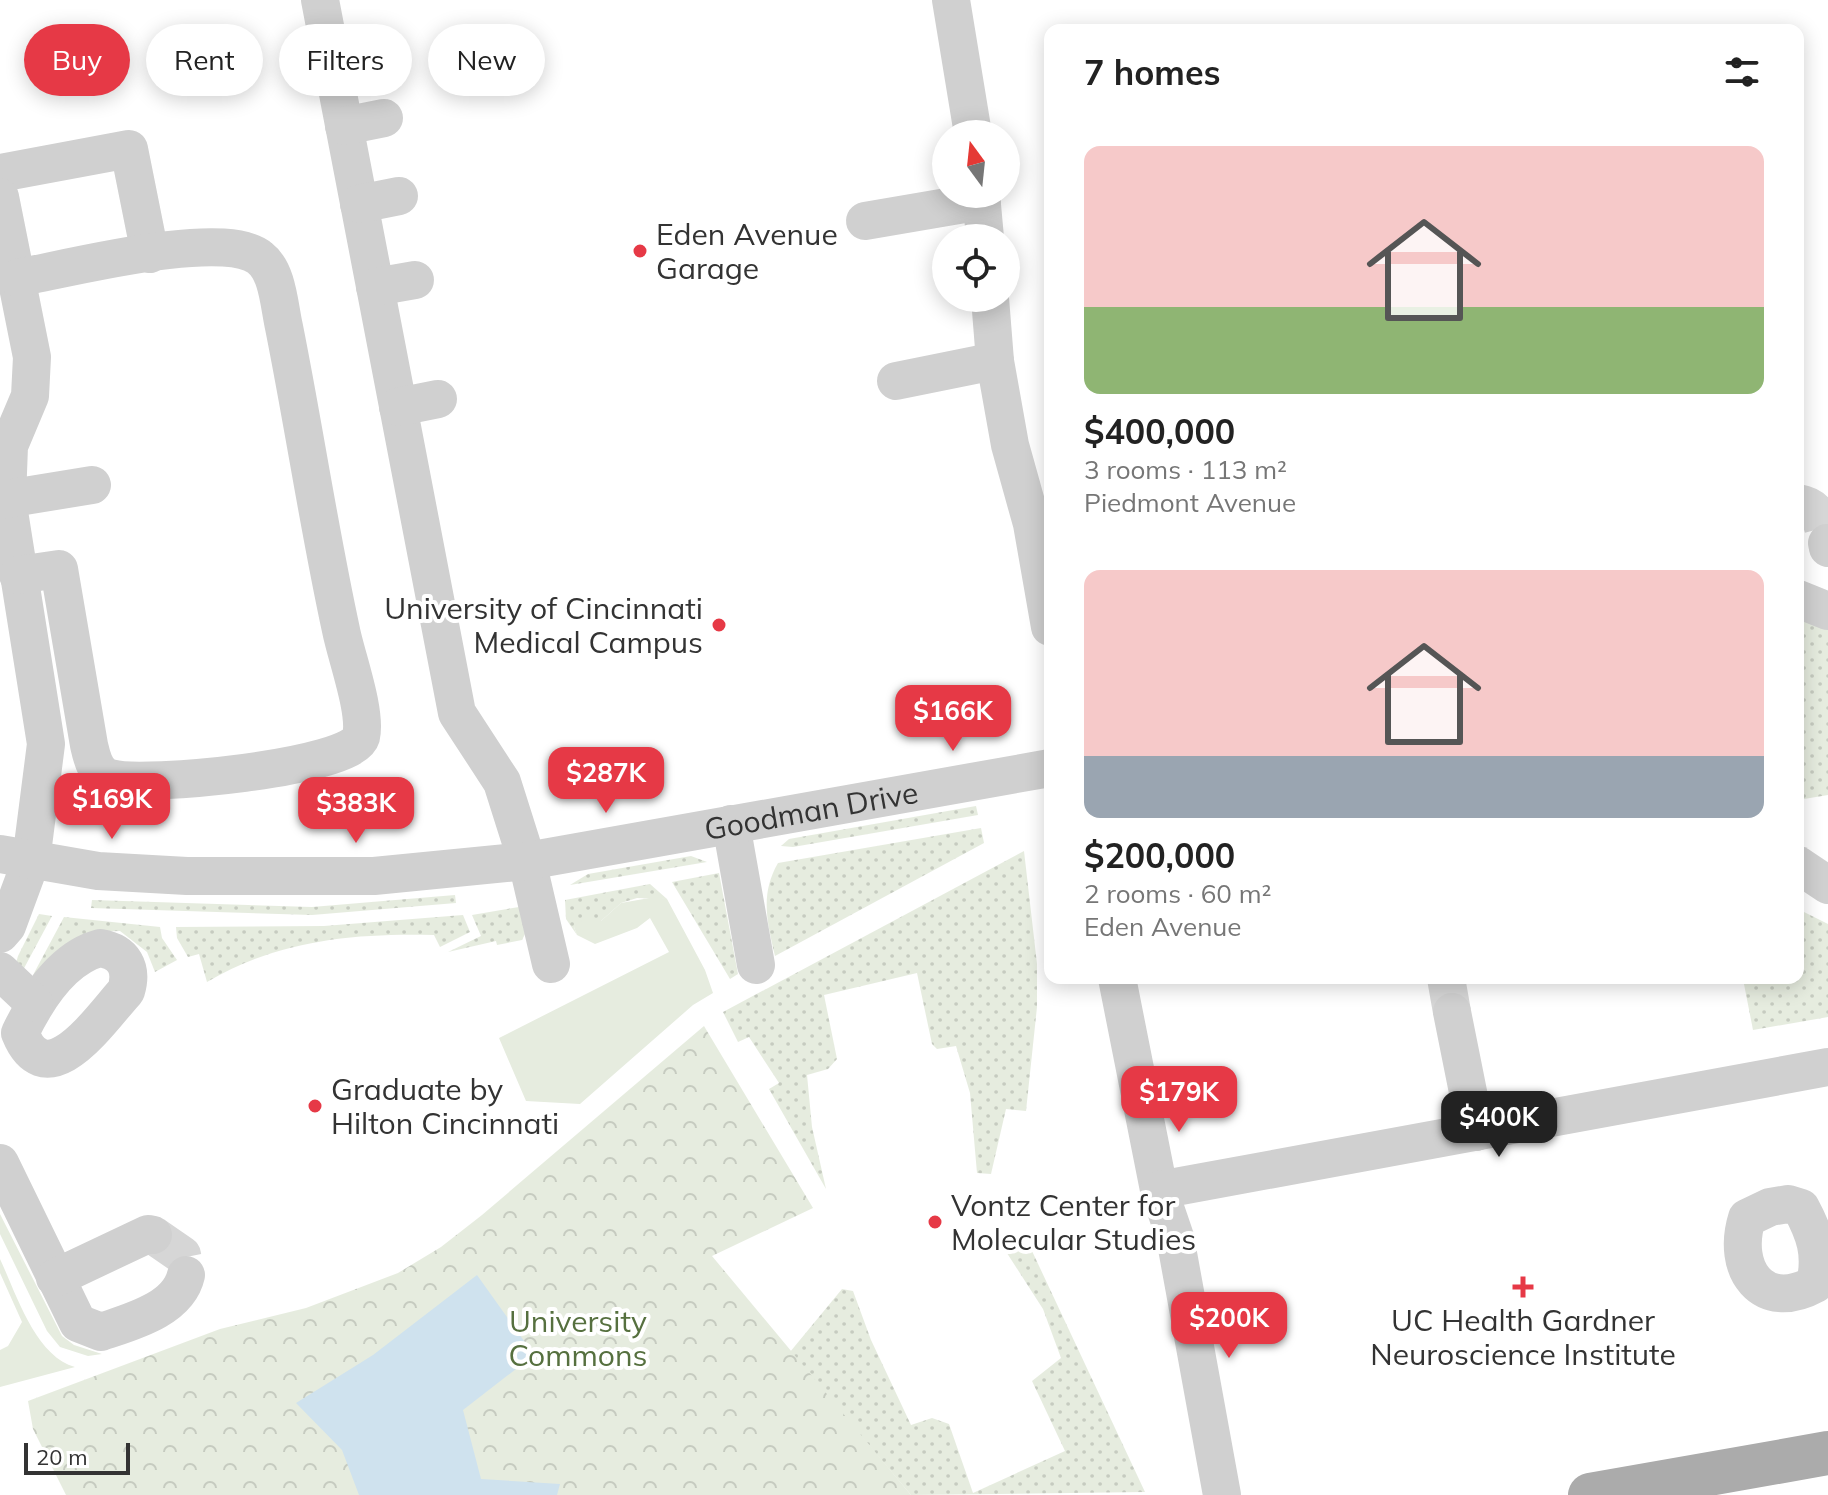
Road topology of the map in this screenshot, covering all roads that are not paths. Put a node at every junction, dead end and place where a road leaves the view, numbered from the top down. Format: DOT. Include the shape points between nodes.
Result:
graph roads {
  1 [pos="320,0"];
  2 [pos="951,0"];
  3 [pos="384,118"];
  4 [pos="971,120"];
  5 [pos="344,126"];
  6 [pos="0,173"];
  7 [pos="399,196"];
  8 [pos="0,197"];
  9 [pos="359,204"];
  10 [pos="982,211"];
  11 [pos="865,221"];
  12 [pos="150,254"];
  13 [pos="17,278"];
  14 [pos="415,280"];
  15 [pos="375,287"];
  16 [pos="991,312"];
  17 [pos="995,361"];
  18 [pos="896,381"];
  19 [pos="438,399"];
  20 [pos="398,407"];
  21 [pos="92,485"];
  22 [pos="4,500"];
  23 [pos="18,575"];
  24 [pos="1044,593"];
  25 [pos="1804,601"];
  26 [pos="1828,611"];
  27 [pos="1044,769"];
  28 [pos="731,824"];
  29 [pos="16,858"];
  30 [pos="527,861"];
  31 [pos="1804,869"];
  32 [pos="1828,885"];
  33 [pos="0,934"];
  34 [pos="551,964"];
  35 [pos="756,965"];
  36 [pos="0,971"];
  37 [pos="1118,984"];
  38 [pos="34,1003"];
  39 [pos="1452,1012"];
  40 [pos="1828,1067"];
  41 [pos="1476,1132"];
  42 [pos="0,1163"];
  43 [pos="1159,1190"];
  44 [pos="153,1235"];
  45 [pos="186,1275"];
  46 [pos="55,1278"];
  47 [pos="1828,1453"];
  48 [pos="1222,1495"];
  49 [pos="1590,1495"];
  1 -- 5 [label="street"];
  2 -- 4 [label="street"];
  3 -- 5 [label="street"];
  5 -- 9 [label="street"];
  6 -- 12 [label="street" via="129,149"];
  7 -- 9 [label="street"];
  8 -- 13 [label="street"];
  9 -- 15 [label="street"];
  10 -- 11 [label="street"];
  12 -- 13 [label="street"];
  12 -- 23 [label="street" via="204,245 240,248 261,258 273,279 361,737 353,748 333,756 207,778 108,778 95,767 89,745 59,569"];
  13 -- 22 [label="street" via="32,357 30,396 9,446"];
  14 -- 15 [label="street"];
  15 -- 20 [label="street"];
  16 -- 17 [label="street"];
  17 -- 18 [label="street"];
  17 -- 24 [label="street"];
  19 -- 20 [label="street"];
  20 -- 30 [label="street" via="457,713 502,782"];
  21 -- 22 [label="street"];
  22 -- 23 [label="street"];
  23 -- 29 [label="street" via="46,744"];
  25 -- 26 [label="street"];
  27 -- 28 [label="street, Goodman Drive"];
  28 -- 30 [label="street, Goodman Drive"];
  28 -- 35 [label="street"];
  29 -- 30 [label="street, Goodman Drive" via="98,871 187,876 374,876"];
  29 -- 33 [label="street" via="7,926"];
  30 -- 34 [label="street"];
  31 -- 32 [label="street"];
  36 -- 38 [label="street"];
  37 -- 43 [label="street"];
  39 -- 41 [label="street"];
  40 -- 41 [label="street"];
  41 -- 43 [label="street"];
  42 -- 46 [label="street"];
  43 -- 48 [label="street" via="1175,1237"];
  44 -- 46 [label="street"];
  45 -- 46 [label="street" via="183,1288 151,1314 101,1332 78,1323"];
  47 -- 49 [label="main road"];
}
